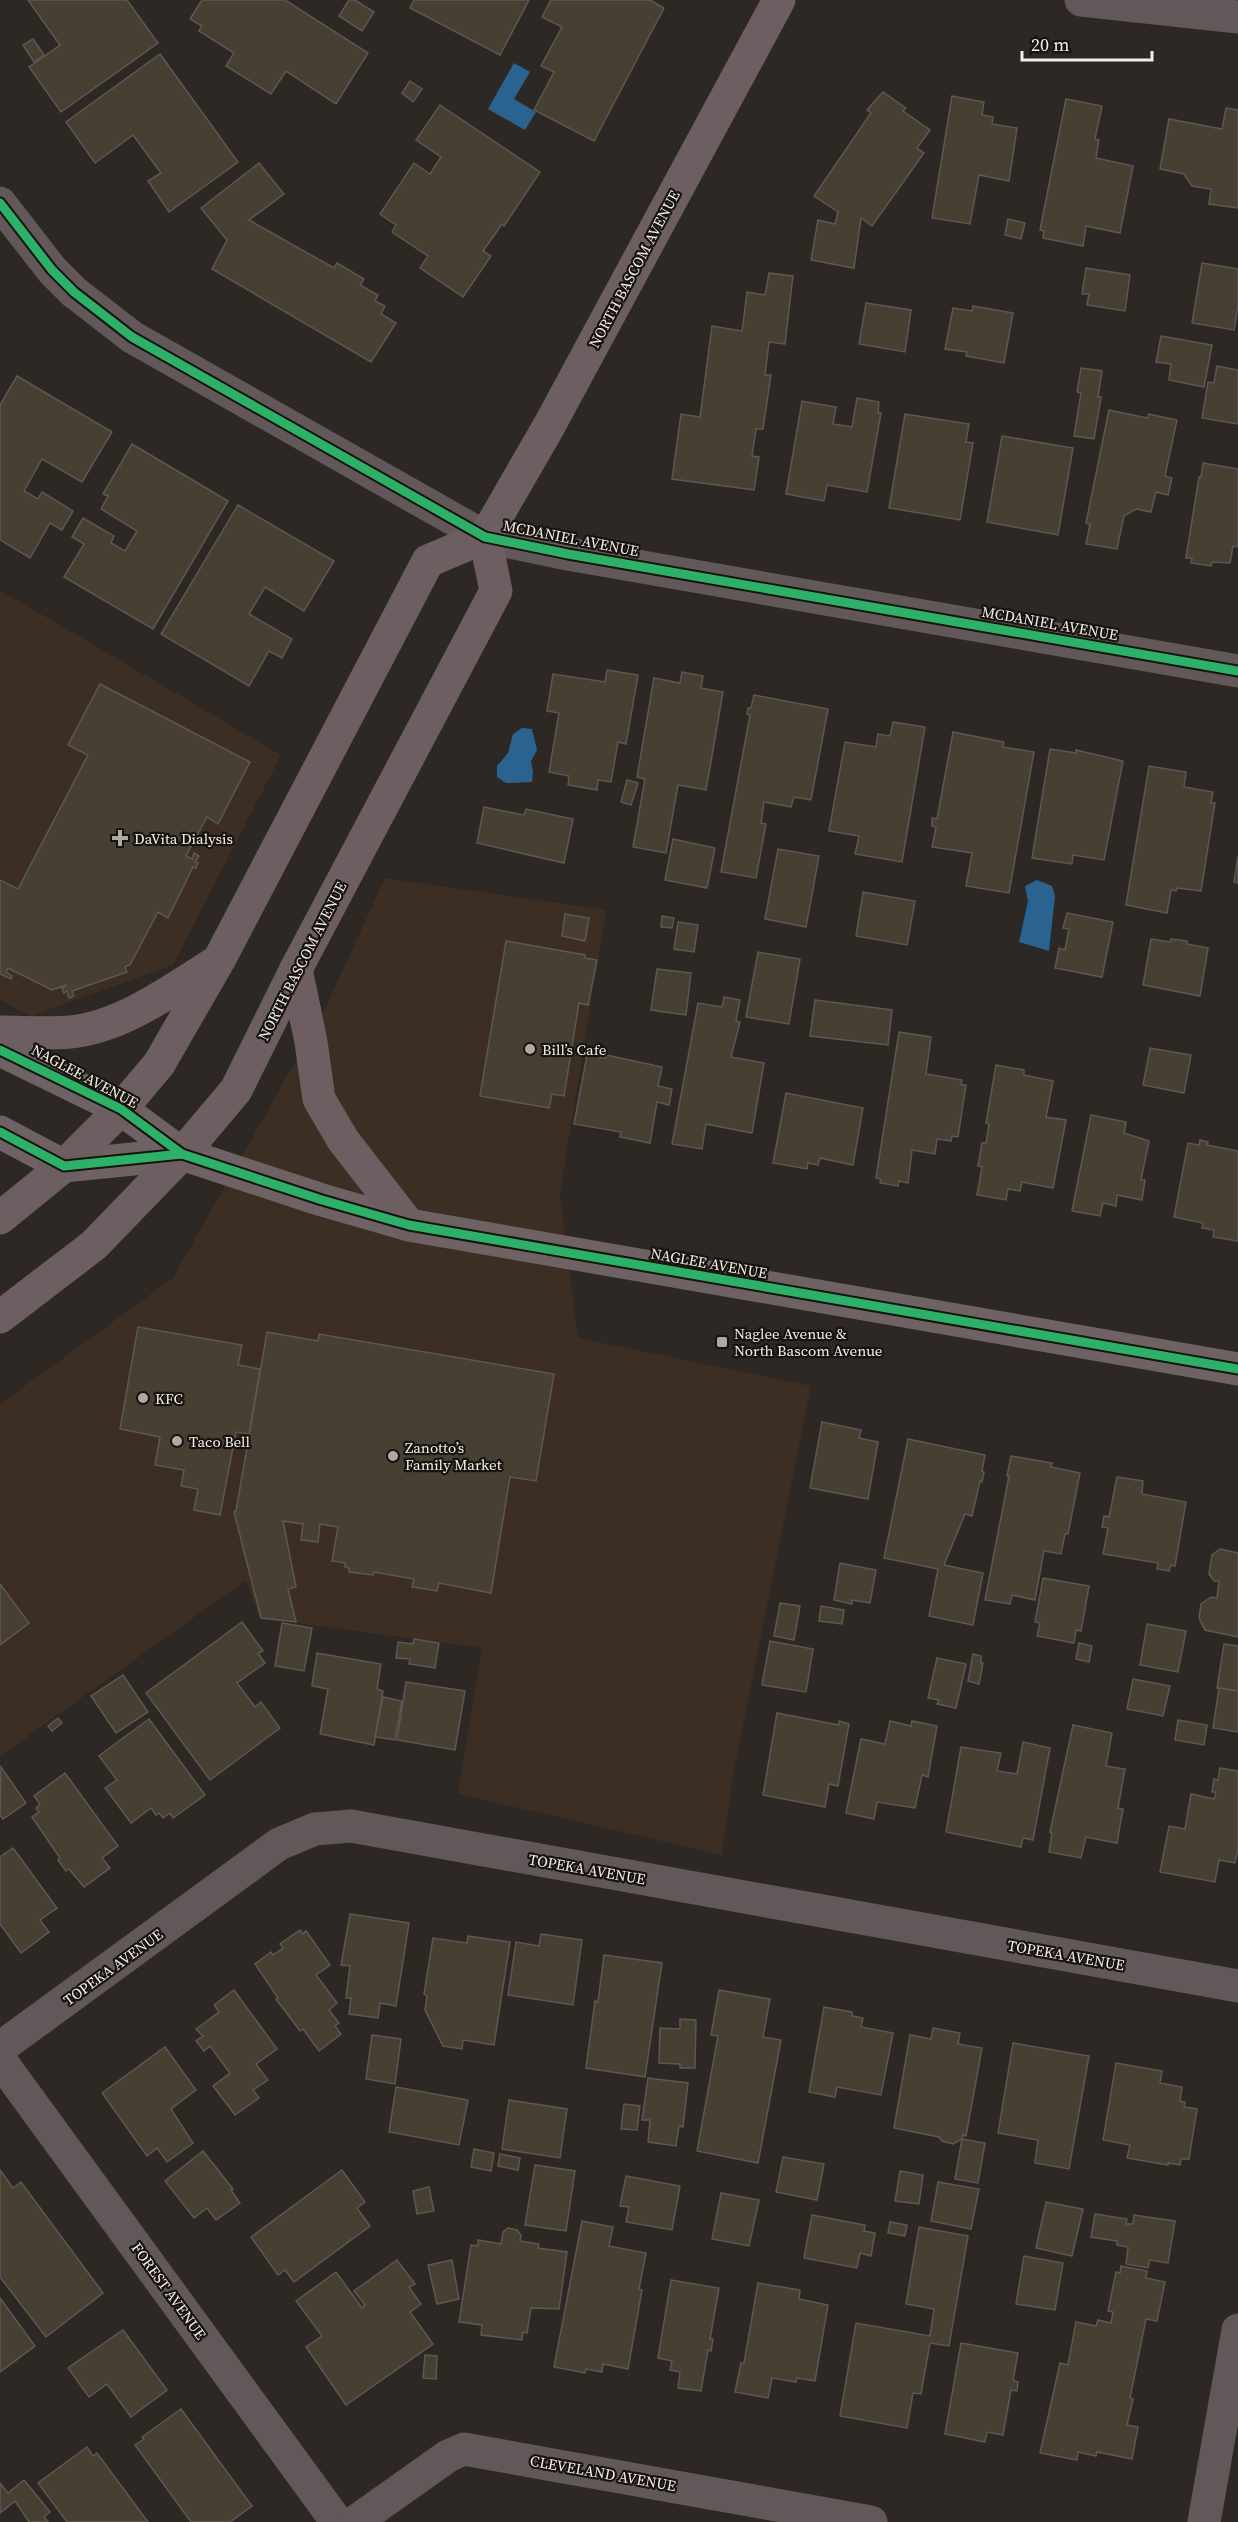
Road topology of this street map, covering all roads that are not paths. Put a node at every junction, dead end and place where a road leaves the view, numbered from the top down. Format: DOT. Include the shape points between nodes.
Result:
graph roads {
  1 [pos="779,0"];
  2 [pos="1081,0"];
  3 [pos="1238,17"];
  4 [pos="0,203"];
  5 [pos="485,537"];
  6 [pos="1238,671"];
  7 [pos="219,960"];
  8 [pos="296,969"];
  9 [pos="0,1032"];
  10 [pos="0,1050"];
  11 [pos="122,1109"];
  12 [pos="0,1132"];
  13 [pos="182,1154"];
  14 [pos="64,1166"];
  15 [pos="0,1218"];
  16 [pos="410,1225"];
  17 [pos="0,1317"];
  18 [pos="1238,1369"];
  19 [pos="1238,1986"];
  20 [pos="0,2048"];
  21 [pos="0,2060"];
  22 [pos="1238,2330"];
  23 [pos="337,2522"];
  24 [pos="355,2522"];
  25 [pos="871,2522"];
  26 [pos="1204,2522"];
  1 -- 5 [label="main road, NORTH BASCOM AVENUE"];
  2 -- 3 [label="street"];
  4 -- 5 [label="street, MCDANIEL AVENUE" via="52,270 132,337"];
  5 -- 6 [label="street, MCDANIEL AVENUE"];
  5 -- 7 [label="main road" via="428,561"];
  5 -- 8 [label="main road, NORTH BASCOM AVENUE" via="496,591"];
  7 -- 9 [label="main road" via="144,1008 104,1023 70,1032"];
  7 -- 11 [label="main road" via="159,1064"];
  8 -- 13 [label="main road, NORTH BASCOM AVENUE" via="236,1090"];
  8 -- 16 [label="main road" via="319,1099 343,1140"];
  10 -- 11 [label="main road, NAGLEE AVENUE"];
  11 -- 13 [label="main road, NAGLEE AVENUE"];
  11 -- 14 [label="main road"];
  12 -- 14 [label="main road"];
  13 -- 14 [label="main road, NAGLEE AVENUE"];
  13 -- 16 [label="main road, NAGLEE AVENUE"];
  13 -- 17 [label="main road, NORTH BASCOM AVENUE" via="94,1245"];
  14 -- 15 [label="main road"];
  16 -- 18 [label="main road, NAGLEE AVENUE"];
  19 -- 20 [label="street, TOPEKA AVENUE" via="351,1826 315,1829 279,1844"];
  21 -- 23 [label="street, FOREST AVENUE"];
  22 -- 26 [label="street"];
  24 -- 25 [label="street, CLEVELAND AVENUE" via="448,2456 464,2449"];
}
